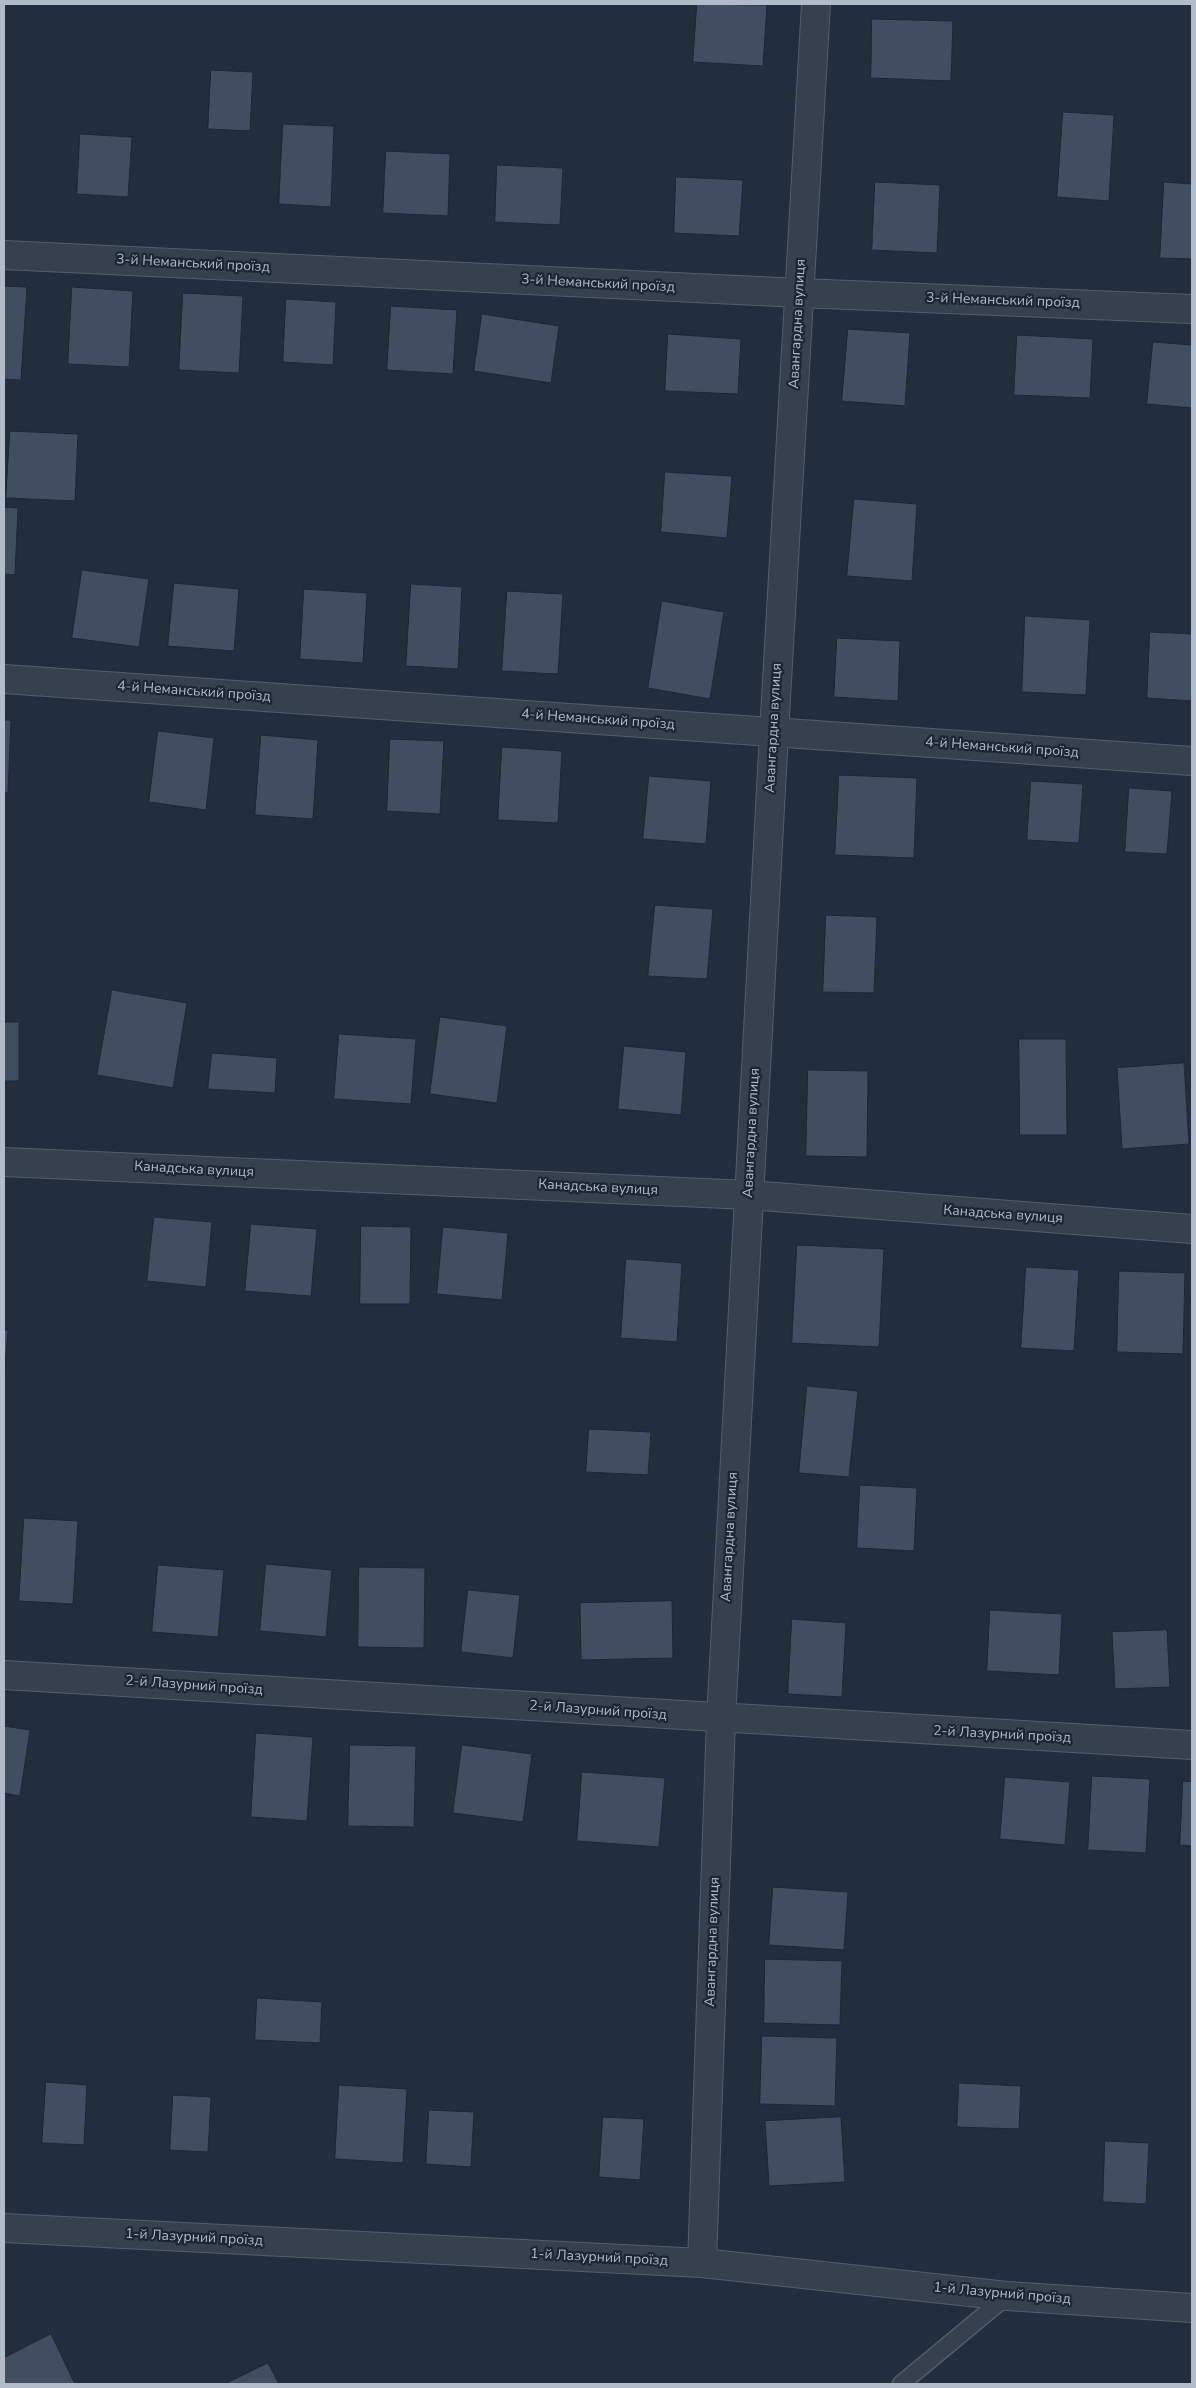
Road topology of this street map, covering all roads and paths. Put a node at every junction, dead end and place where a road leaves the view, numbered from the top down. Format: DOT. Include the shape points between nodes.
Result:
graph roads {
  1 [pos="816,4"];
  2 [pos="4,255"];
  3 [pos="800,293"];
  4 [pos="1192,309"];
  5 [pos="4,679"];
  6 [pos="774,732"];
  7 [pos="1192,761"];
  8 [pos="4,1162"];
  9 [pos="749,1195"];
  10 [pos="1192,1229"];
  11 [pos="4,1675"];
  12 [pos="721,1719"];
  13 [pos="1192,1746"];
  14 [pos="4,2228"];
  15 [pos="702,2263"];
  16 [pos="1007,2296"];
  17 [pos="1192,2308"];
  18 [pos="901,2384"];
  1 -- 3 [label="street, Авангардна вулиця"];
  2 -- 3 [label="street, 3-й Неманський проїзд"];
  3 -- 4 [label="street, 3-й Неманський проїзд"];
  3 -- 6 [label="street, Авангардна вулиця"];
  5 -- 6 [label="street, 4-й Неманський проїзд"];
  6 -- 7 [label="street, 4-й Неманський проїзд"];
  6 -- 9 [label="street, Авангардна вулиця"];
  8 -- 9 [label="street, Канадська вулиця"];
  9 -- 10 [label="street, Канадська вулиця"];
  9 -- 12 [label="street, Авангардна вулиця"];
  11 -- 12 [label="street, 2-й Лазурний проїзд"];
  12 -- 13 [label="street, 2-й Лазурний проїзд"];
  12 -- 15 [label="street, Авангардна вулиця"];
  14 -- 15 [label="street, 1-й Лазурний проїзд"];
  15 -- 16 [label="street, 1-й Лазурний проїзд"];
  16 -- 17 [label="street, 1-й Лазурний проїзд"];
  16 -- 18 [label="lane"];
}
